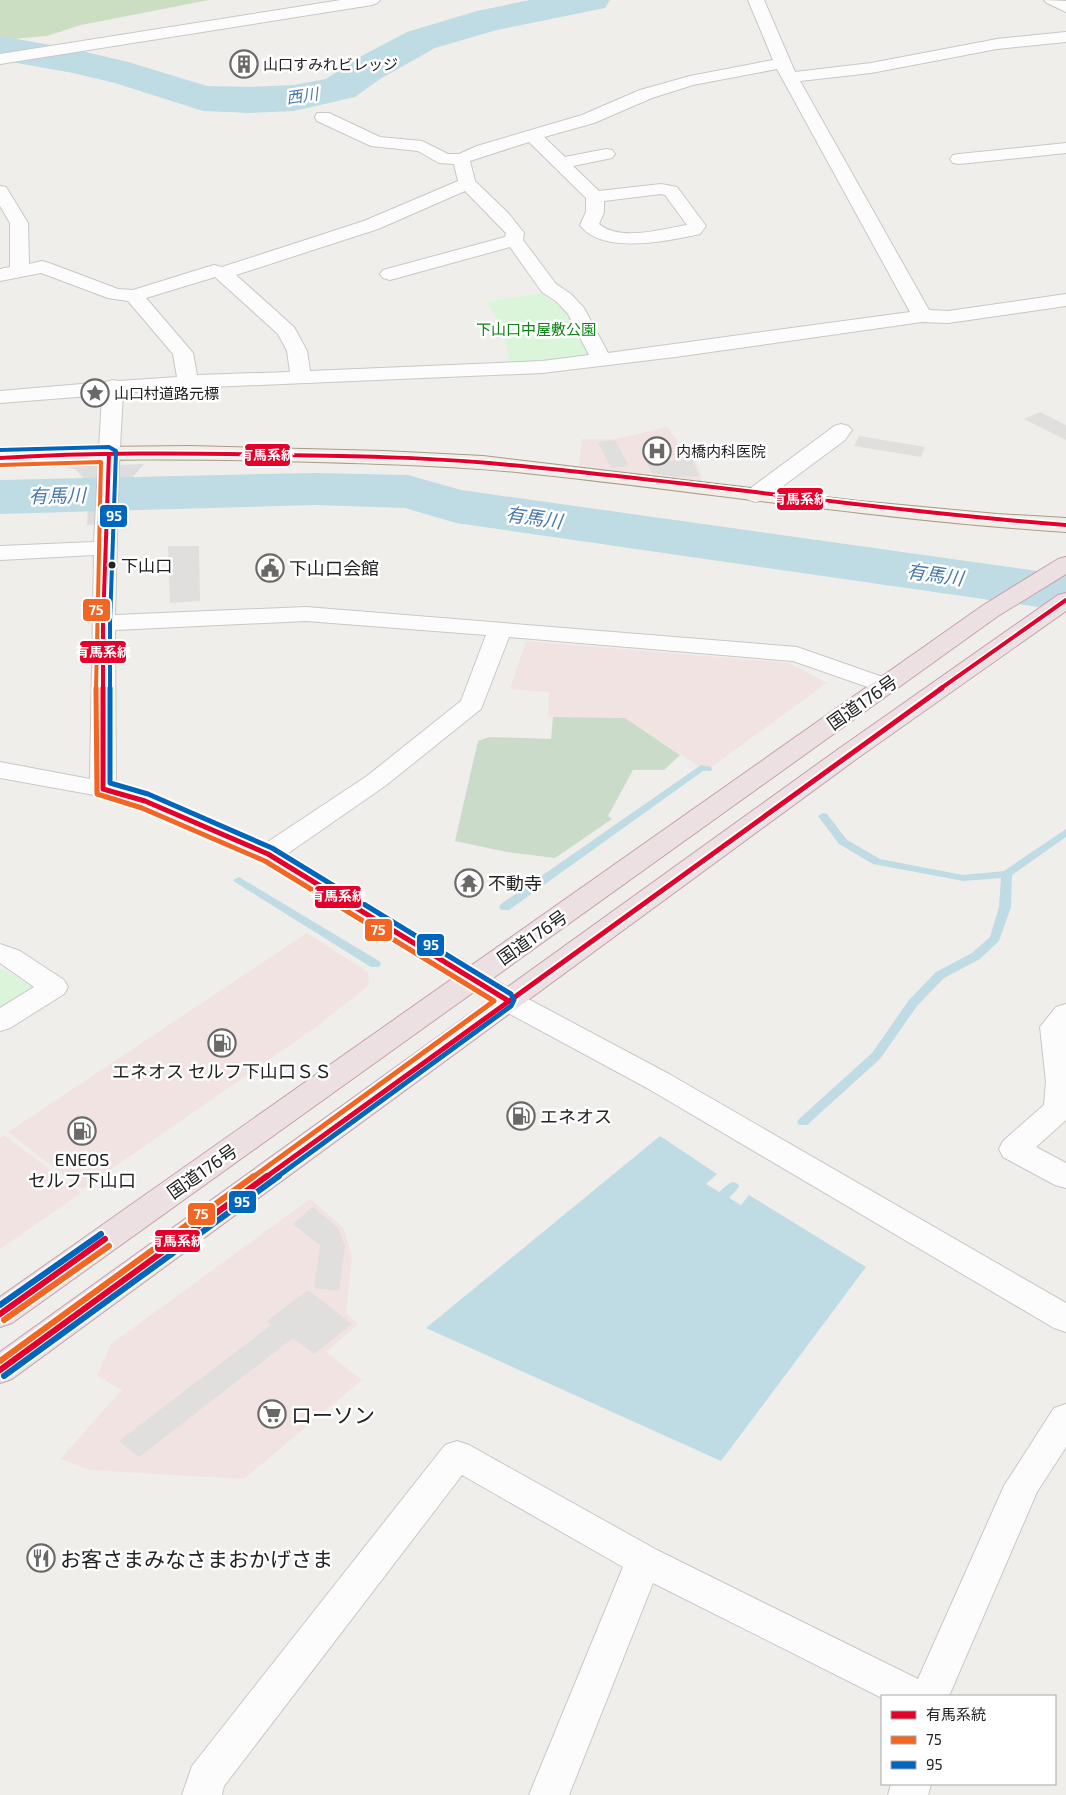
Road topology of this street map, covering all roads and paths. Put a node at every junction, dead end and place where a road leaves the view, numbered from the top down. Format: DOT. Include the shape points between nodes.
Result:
graph roads {
  1 [pos="372,0"];
  2 [pos="1052,0"];
  3 [pos="760,1"];
  4 [pos="1066,7"];
  5 [pos="1066,37"];
  6 [pos="5,58"];
  7 [pos="786,70"];
  8 [pos="323,117"];
  9 [pos="533,136"];
  10 [pos="1066,148"];
  11 [pos="606,154"];
  12 [pos="461,159"];
  13 [pos="959,159"];
  14 [pos="562,163"];
  15 [pos="468,183"];
  16 [pos="0,190"];
  17 [pos="595,197"];
  18 [pos="514,240"];
  19 [pos="20,272"];
  20 [pos="223,272"];
  21 [pos="390,274"];
  22 [pos="0,275"];
  23 [pos="134,296"];
  24 [pos="1066,300"];
  25 [pos="922,316"];
  26 [pos="601,360"];
  27 [pos="301,377"];
  28 [pos="188,382"];
  29 [pos="113,386"];
  30 [pos="0,396"];
  31 [pos="841,430"];
  32 [pos="0,458"];
  33 [pos="109,459"];
  34 [pos="756,495"];
  35 [pos="1066,525"];
  36 [pos="106,548"];
  37 [pos="0,554"];
  38 [pos="1066,564"];
  39 [pos="1066,600"];
  40 [pos="103,623"];
  41 [pos="500,629"];
  42 [pos="885,686"];
  43 [pos="0,770"];
  44 [pos="103,789"];
  45 [pos="268,854"];
  46 [pos="0,953"];
  47 [pos="474,978"];
  48 [pos="507,1000"];
  49 [pos="1066,1014"];
  50 [pos="0,1021"];
  51 [pos="1066,1177"];
  52 [pos="0,1314"];
  53 [pos="1066,1319"];
  54 [pos="0,1370"];
  55 [pos="1066,1418"];
  56 [pos="644,1561"];
  57 [pos="913,1695"];
  58 [pos="930,1695"];
  59 [pos="202,1795"];
  60 [pos="549,1795"];
  1 -- 6 [label="street"];
  2 -- 4 [label="street"];
  3 -- 7 [label="street"];
  5 -- 7 [label="street" via="997,44 871,68"];
  7 -- 9 [label="street" via="690,81"];
  7 -- 25 [label="street"];
  8 -- 12 [label="street" via="377,142 422,146 445,159"];
  9 -- 12 [label="street"];
  9 -- 14 [label="street"];
  10 -- 13 [label="street"];
  11 -- 14 [label="street"];
  12 -- 15 [label="street"];
  14 -- 17 [label="street"];
  15 -- 18 [label="street" via="503,218 515,233"];
  15 -- 20 [label="street" via="371,225"];
  16 -- 19 [label="street" via="19,223"];
  17 -- 17 [label="street" via="661,189 671,192 697,226 694,230 618,239 595,233 589,226 596,212"];
  18 -- 21 [label="street"];
  18 -- 26 [label="street" via="549,288 577,312"];
  19 -- 22 [label="street"];
  19 -- 23 [label="street" via="42,267 115,294"];
  20 -- 23 [label="street" via="214,271"];
  20 -- 27 [label="street" via="287,331 297,351"];
  23 -- 28 [label="street" via="183,353"];
  24 -- 25 [label="street" via="948,317"];
  25 -- 26 [label="street"];
  26 -- 27 [label="street" via="542,367"];
  27 -- 28 [label="street"];
  28 -- 29 [label="street"];
  29 -- 30 [label="street"];
  29 -- 33 [label="street"];
  31 -- 34 [label="street"];
  32 -- 33 [label="main road"];
  33 -- 34 [label="main road" via="322,455 465,462"];
  33 -- 36 [label="street"];
  34 -- 35 [label="main road" via="935,517"];
  36 -- 37 [label="street"];
  36 -- 40 [label="street"];
  38 -- 42 [label="highway, 国道176号" via="990,611"];
  39 -- 48 [label="highway, 国道176号"];
  40 -- 41 [label="street" via="306,614"];
  40 -- 44 [label="street"];
  41 -- 42 [label="street" via="796,654"];
  41 -- 45 [label="street" via="472,704 376,781"];
  42 -- 47 [label="highway, 国道176号"];
  43 -- 44 [label="street"];
  44 -- 45 [label="street" via="145,801"];
  45 -- 47 [label="street"];
  46 -- 50 [label="street" via="10,956 54,987"];
  47 -- 48 [label="street"];
  47 -- 52 [label="highway, 国道176号"];
  48 -- 53 [label="street" via="658,1081"];
  48 -- 54 [label="highway, 国道176号"];
  49 -- 51 [label="street" via="1054,1027 1061,1082 1059,1109 1014,1149"];
  55 -- 58 [label="street" via="1022,1486"];
  56 -- 57 [label="street"];
  56 -- 59 [label="street" via="457,1455 206,1779"];
  56 -- 60 [label="street"];
}
